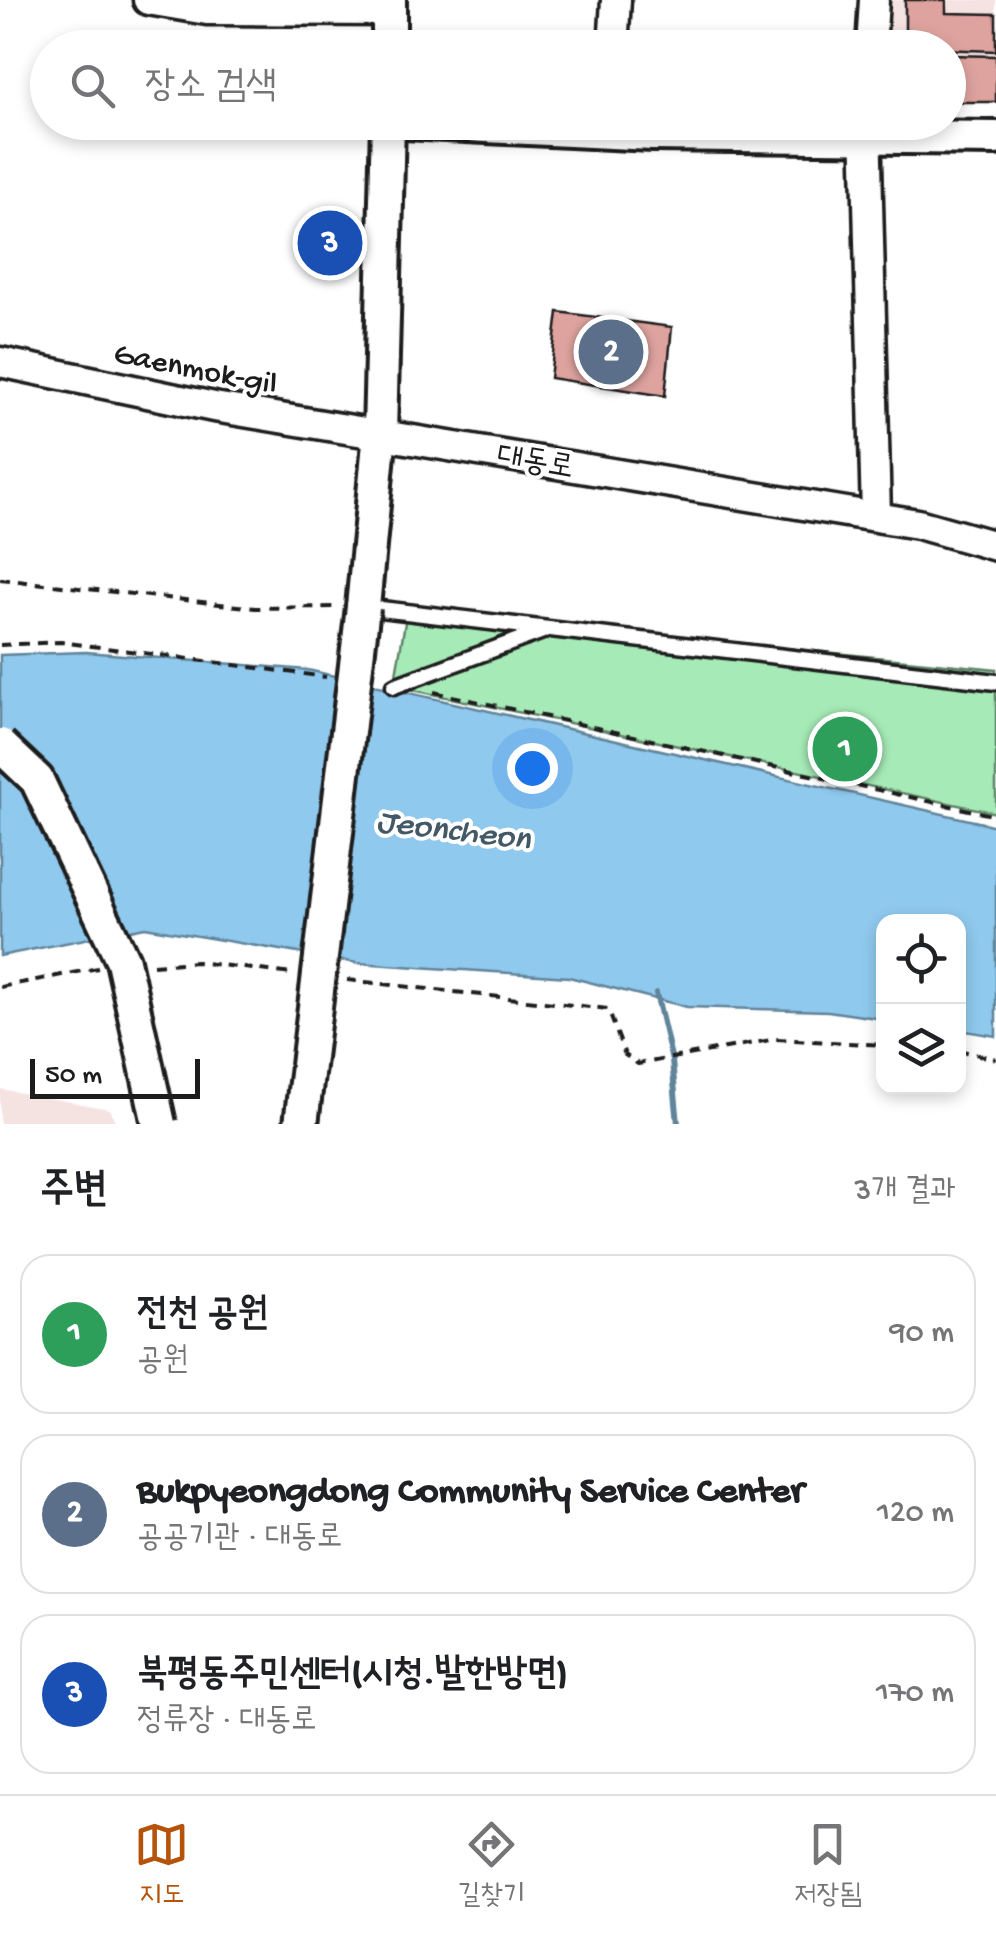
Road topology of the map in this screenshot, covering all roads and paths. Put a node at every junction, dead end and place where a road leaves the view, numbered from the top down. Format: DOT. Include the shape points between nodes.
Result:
graph roads {
  1 [pos="148,0"];
  2 [pos="616,0"];
  3 [pos="874,0"];
  4 [pos="389,6"];
  5 [pos="614,30"];
  6 [pos="872,30"];
  7 [pos="966,136"];
  8 [pos="996,138"];
  9 [pos="388,140"];
  10 [pos="866,140"];
  11 [pos="0,362"];
  12 [pos="380,433"];
  13 [pos="876,517"];
  14 [pos="996,546"];
  15 [pos="0,579"];
  16 [pos="363,607"];
  17 [pos="549,629"];
  18 [pos="0,644"];
  19 [pos="340,679"];
  20 [pos="996,682"];
  21 [pos="394,686"];
  22 [pos="0,745"];
  23 [pos="996,816"];
  24 [pos="876,1045"];
  25 [pos="966,1052"];
  26 [pos="996,1059"];
  27 [pos="638,1064"];
  28 [pos="159,1124"];
  29 [pos="301,1124"];
  1 -- 4 [label="street" via="206,10"];
  2 -- 5 [label="street"];
  3 -- 6 [label="street"];
  7 -- 8 [label="street"];
  9 -- 12 [label="street"];
  10 -- 13 [label="street"];
  11 -- 12 [label="street, Gaenmok-gil"];
  12 -- 13 [label="street, 대동로"];
  12 -- 16 [label="street"];
  13 -- 14 [label="street, 대동로"];
  15 -- 16 [label="path" via="255,608"];
  16 -- 17 [label="lane"];
  16 -- 29 [label="street, bridge"];
  17 -- 20 [label="lane"];
  17 -- 21 [label="lane"];
  18 -- 19 [label="path" via="61,642"];
  21 -- 23 [label="path"];
  22 -- 28 [label="street, bridge" via="36,780 123,961"];
  24 -- 27 [label="path" via="776,1038"];
  25 -- 26 [label="path"];
}
